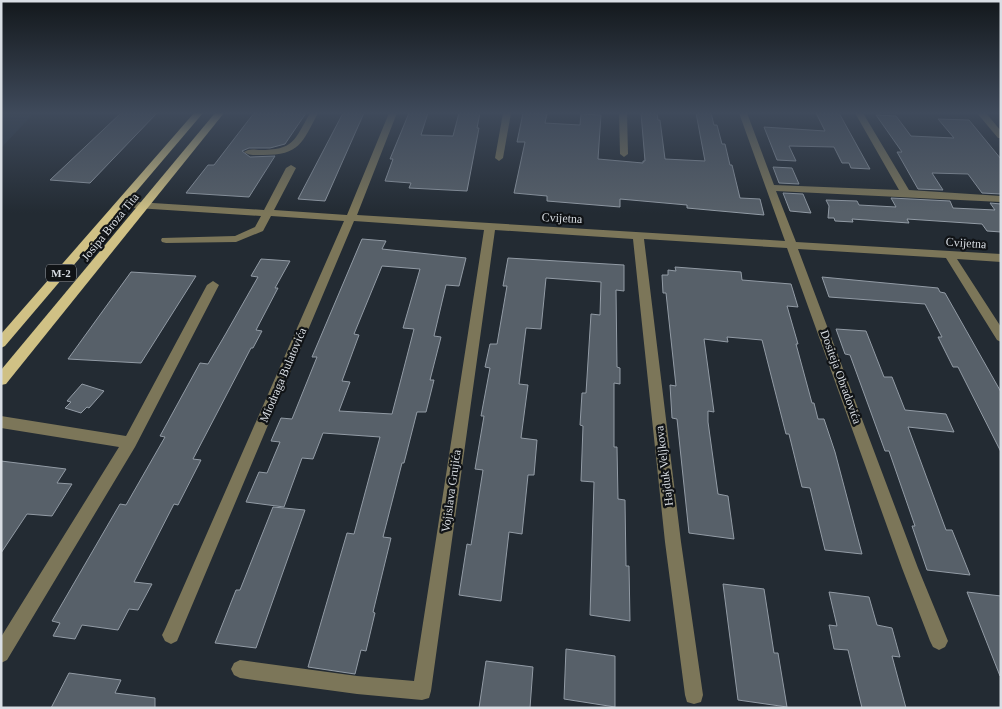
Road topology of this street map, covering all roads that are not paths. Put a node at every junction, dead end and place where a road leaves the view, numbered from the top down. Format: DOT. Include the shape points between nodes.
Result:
graph roads {
  1 [pos="171,146"];
  2 [pos="194,146"];
  3 [pos="295,146"];
  4 [pos="381,146"];
  5 [pos="501,146"];
  6 [pos="624,146"];
  7 [pos="756,146"];
  8 [pos="878,146"];
  9 [pos="248,152"];
  10 [pos="624,154"];
  11 [pos="499,158"];
  12 [pos="291,168"];
  13 [pos="771,188"];
  14 [pos="906,193"];
  15 [pos="1001,199"];
  16 [pos="121,204"];
  17 [pos="145,205"];
  18 [pos="267,212"];
  19 [pos="351,217"];
  20 [pos="490,226"];
  21 [pos="638,235"];
  22 [pos="166,240"];
  23 [pos="793,245"];
  24 [pos="949,255"];
  25 [pos="1001,258"];
  26 [pos="213,285"];
  27 [pos="1001,337"];
  28 [pos="1,342"];
  29 [pos="1,380"];
  30 [pos="1,422"];
  31 [pos="130,443"];
  32 [pos="171,635"];
  33 [pos="939,641"];
  34 [pos="1,654"];
  35 [pos="240,669"];
  36 [pos="694,695"];
  1 -- 16 [label="main road, Josipa Broza Tita / M-2"];
  2 -- 17 [label="main road, Josipa Broza Tita / M-2"];
  3 -- 9 [label="street" via="289,151"];
  4 -- 19 [label="street, Miodraga Bulatovića"];
  5 -- 11 [label="street"];
  6 -- 10 [label="street"];
  7 -- 13 [label="street, Dositeja Obradovića"];
  8 -- 14 [label="street"];
  12 -- 18 [label="street"];
  13 -- 14 [label="street"];
  13 -- 23 [label="street, Dositeja Obradovića"];
  14 -- 15 [label="street"];
  16 -- 17 [label="street, Cvijetna"];
  16 -- 28 [label="main road, Josipa Broza Tita / M-2"];
  17 -- 18 [label="street, Cvijetna"];
  17 -- 29 [label="main road, Josipa Broza Tita / M-2"];
  18 -- 19 [label="street, Cvijetna"];
  18 -- 22 [label="street" via="259,229 236,239"];
  19 -- 20 [label="street, Cvijetna"];
  19 -- 32 [label="street, Miodraga Bulatovića"];
  20 -- 21 [label="street, Cvijetna"];
  20 -- 35 [label="street, Vojislava Grujića" via="422,691"];
  21 -- 23 [label="street, Cvijetna"];
  21 -- 36 [label="street, Hajduk Veljkova"];
  23 -- 24 [label="street, Cvijetna"];
  23 -- 33 [label="street, Dositeja Obradovića"];
  24 -- 25 [label="street, Cvijetna"];
  24 -- 27 [label="street"];
  26 -- 31 [label="street"];
  30 -- 31 [label="street"];
  31 -- 34 [label="street"];
}
